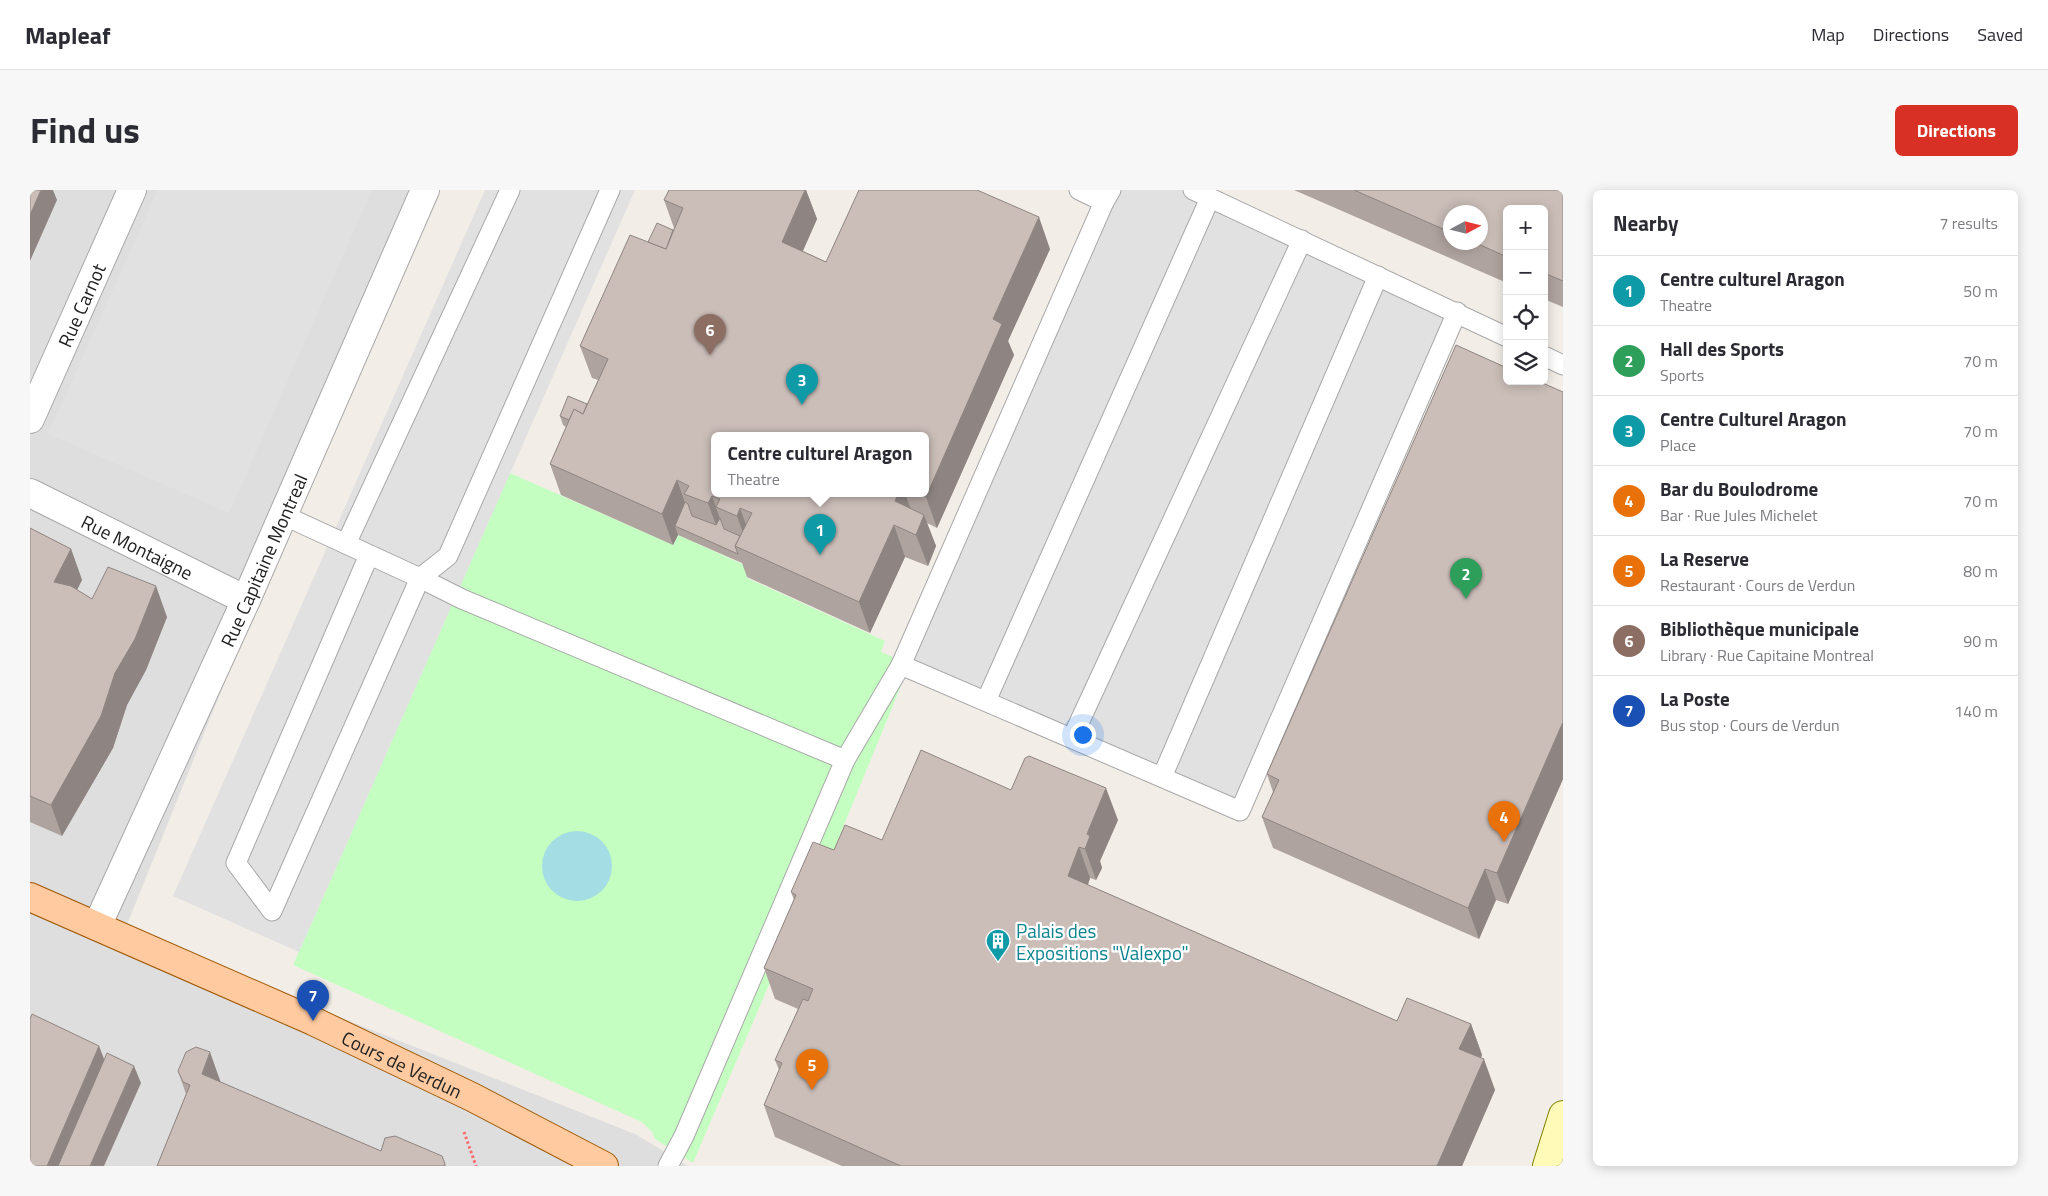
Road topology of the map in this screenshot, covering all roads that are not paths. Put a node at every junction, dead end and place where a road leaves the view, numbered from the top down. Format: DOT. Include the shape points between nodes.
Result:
graph roads {
  1 [pos="132,190"];
  2 [pos="425,190"];
  3 [pos="510,190"];
  4 [pos="610,190"];
  5 [pos="1079,190"];
  6 [pos="1193,190"];
  7 [pos="1108,196"];
  8 [pos="1210,198"];
  9 [pos="1302,240"];
  10 [pos="1378,276"];
  11 [pos="1457,312"];
  12 [pos="1503,335"];
  13 [pos="1548,358"];
  14 [pos="1563,365"];
  15 [pos="30,419"];
  16 [pos="30,493"];
  17 [pos="283,515"];
  18 [pos="346,544"];
  19 [pos="369,555"];
  20 [pos="420,578"];
  21 [pos="246,600"];
  22 [pos="900,665"];
  23 [pos="986,701"];
  24 [pos="1072,738"];
  25 [pos="845,760"];
  26 [pos="1162,776"];
  27 [pos="30,897"];
  28 [pos="98,926"];
  29 [pos="1563,1115"];
  30 [pos="592,1163"];
  31 [pos="668,1166"];
  32 [pos="1547,1166"];
  1 -- 15 [label="street, Rue Carnot"];
  2 -- 17 [label="street, Rue Capitaine Montreal"];
  3 -- 18 [label="lane"];
  4 -- 20 [label="lane" via="448,556"];
  5 -- 7 [label="lane"];
  6 -- 8 [label="lane"];
  7 -- 22 [label="lane"];
  8 -- 9 [label="lane"];
  8 -- 23 [label="lane"];
  9 -- 10 [label="lane"];
  9 -- 24 [label="lane"];
  10 -- 11 [label="lane"];
  10 -- 26 [label="lane"];
  11 -- 12 [label="lane"];
  11 -- 26 [label="lane" via="1240,811"];
  13 -- 14 [label="lane"];
  16 -- 21 [label="street, Rue Montaigne"];
  17 -- 18 [label="lane"];
  17 -- 21 [label="street, Rue Capitaine Montreal"];
  18 -- 19 [label="lane"];
  19 -- 20 [label="lane"];
  19 -- 20 [label="lane" via="236,862 272,912"];
  20 -- 25 [label="lane" via="462,599"];
  21 -- 28 [label="street, Rue Capitaine Montreal"];
  22 -- 23 [label="lane"];
  22 -- 25 [label="lane"];
  23 -- 24 [label="lane"];
  24 -- 26 [label="lane"];
  25 -- 31 [label="lane" via="688,1127"];
  27 -- 28 [label="main road, Cours de Verdun"];
  28 -- 30 [label="main road, Cours de Verdun" via="322,1025 472,1097"];
  29 -- 32 [label="main road"];
}
